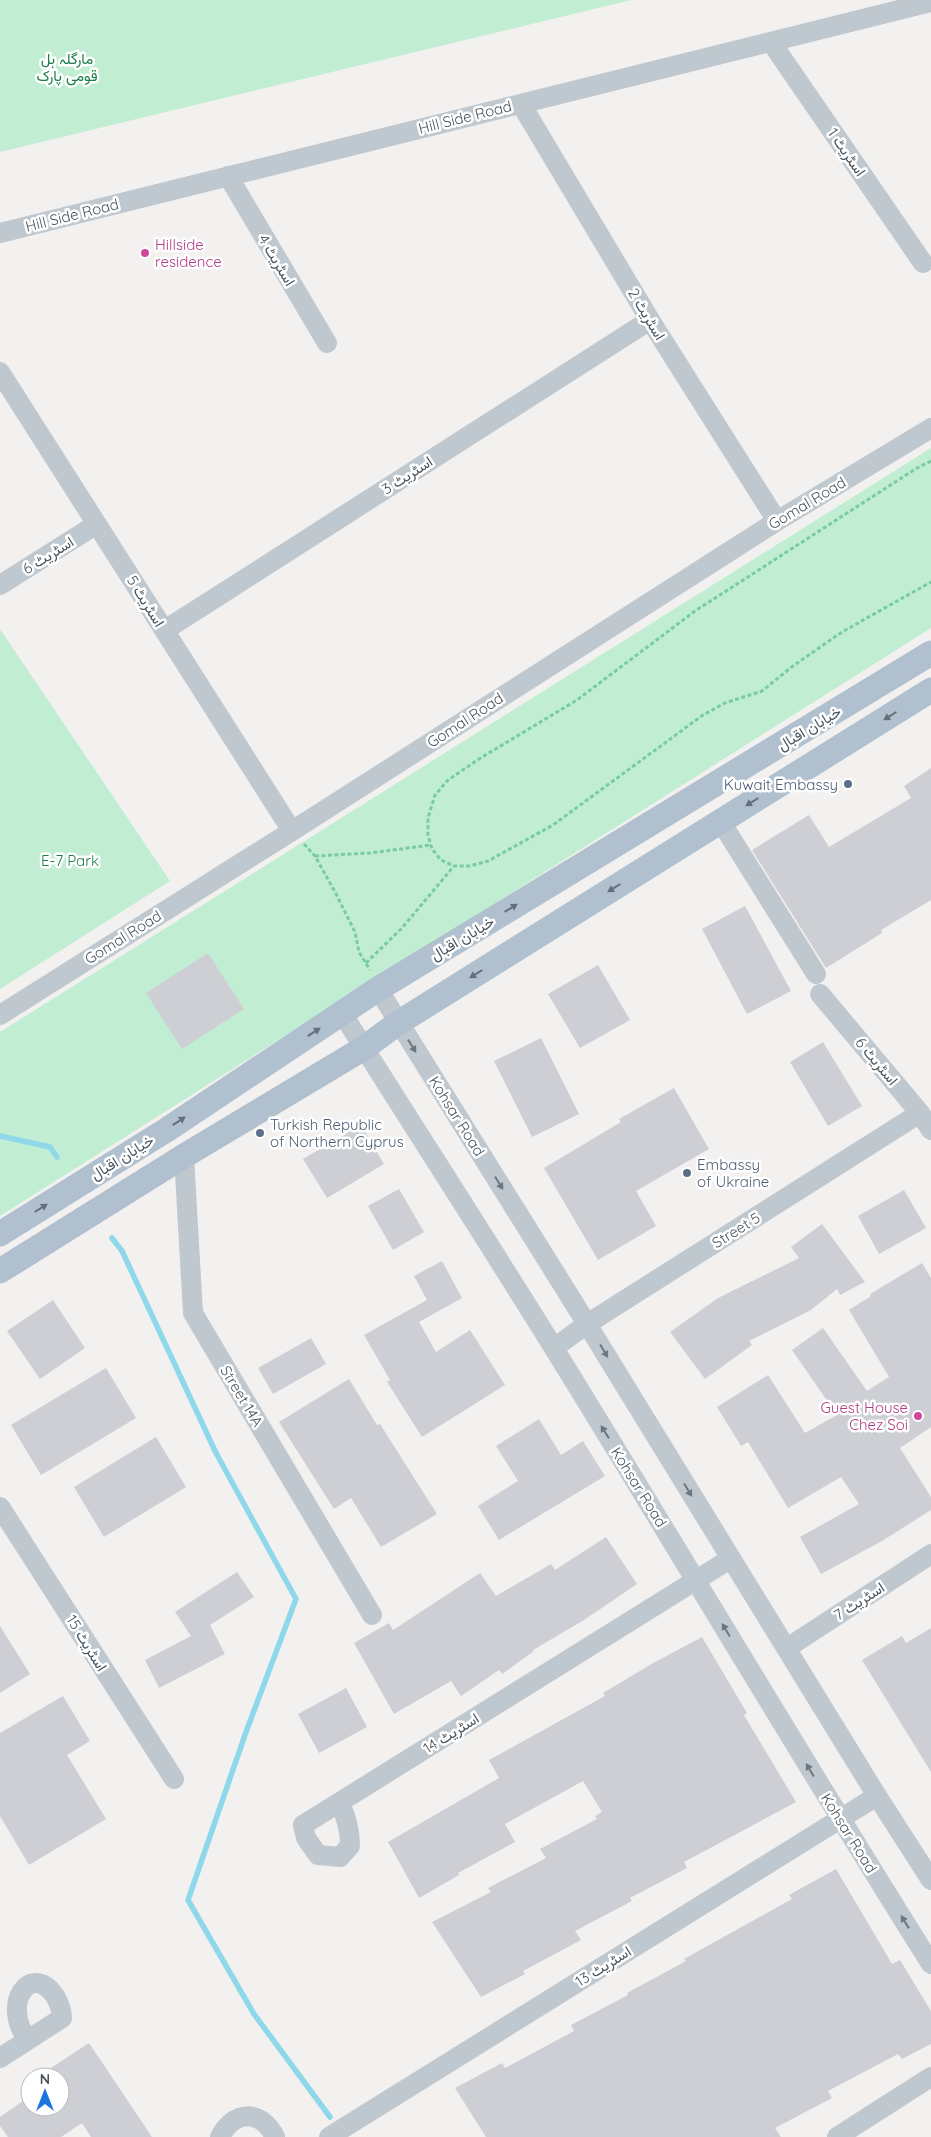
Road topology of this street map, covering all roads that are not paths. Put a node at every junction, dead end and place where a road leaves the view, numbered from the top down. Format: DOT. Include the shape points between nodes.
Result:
graph roads {
  1 [pos="931,2"];
  2 [pos="771,42"];
  3 [pos="521,104"];
  4 [pos="228,176"];
  5 [pos="0,233"];
  6 [pos="923,263"];
  7 [pos="650,320"];
  8 [pos="327,343"];
  9 [pos="0,372"];
  10 [pos="931,428"];
  11 [pos="777,521"];
  12 [pos="97,524"];
  13 [pos="0,586"];
  14 [pos="164,630"];
  15 [pos="931,652"];
  16 [pos="931,690"];
  17 [pos="721,822"];
  18 [pos="292,831"];
  19 [pos="378,989"];
  20 [pos="342,1013"];
  21 [pos="0,1015"];
  22 [pos="398,1023"];
  23 [pos="364,1048"];
  24 [pos="920,1113"];
  25 [pos="931,1130"];
  26 [pos="184,1156"];
  27 [pos="0,1234"];
  28 [pos="0,1271"];
  29 [pos="587,1324"];
  30 [pos="554,1348"];
  31 [pos="0,1507"];
  32 [pos="931,1554"];
  33 [pos="730,1559"];
  34 [pos="696,1580"];
  35 [pos="372,1615"];
  36 [pos="786,1648"];
  37 [pos="174,1779"];
  38 [pos="877,1796"];
  39 [pos="340,1804"];
  40 [pos="839,1819"];
  41 [pos="931,1880"];
  42 [pos="931,1964"];
  43 [pos="28,2040"];
  44 [pos="0,2058"];
  45 [pos="931,2077"];
  46 [pos="220,2137"];
  47 [pos="275,2137"];
  48 [pos="329,2137"];
  49 [pos="837,2137"];
  1 -- 2 [label="street, Hill Side Road"];
  2 -- 3 [label="street, Hill Side Road"];
  2 -- 6 [label="street, اسٹریٹ 1"];
  3 -- 4 [label="street, Hill Side Road"];
  3 -- 7 [label="street, اسٹریٹ 2"];
  4 -- 5 [label="street, Hill Side Road"];
  4 -- 8 [label="street, اسٹریٹ 4"];
  7 -- 11 [label="street, اسٹریٹ 2"];
  7 -- 14 [label="street, اسٹریٹ 3"];
  9 -- 12 [label="street, اسٹریٹ 5"];
  10 -- 11 [label="street, Gomal Road"];
  11 -- 18 [label="street, Gomal Road"];
  12 -- 13 [label="street, اسٹریٹ 6"];
  12 -- 14 [label="street, اسٹریٹ 5"];
  14 -- 18 [label="street, اسٹریٹ 5"];
  19 -- 15 [label="main road, خیابان اقبال, one-way"];
  16 -- 17 [label="main road, one-way"];
  17 -- 22 [label="main road, one-way"];
  17 -- 24 [label="street, اسٹریٹ 6" via="818,984"];
  18 -- 21 [label="street, Gomal Road"];
  19 -- 20 [label="main road, خیابان اقبال"];
  19 -- 22 [label="street, Kohsar Road"];
  20 -- 23 [label="street, Kohsar Road"];
  27 -- 20 [label="main road, خیابان اقبال, one-way" via="168,1129"];
  22 -- 23 [label="main road"];
  22 -- 29 [label="street, Kohsar Road, one-way"];
  23 -- 26 [label="main road"];
  23 -- 30 [label="street, Kohsar Road"];
  24 -- 25 [label="street, اسٹریٹ 6"];
  24 -- 29 [label="street, Street 5"];
  26 -- 28 [label="main road"];
  26 -- 35 [label="street, Street 14A" via="193,1313"];
  29 -- 30 [label="street, Street 5"];
  29 -- 33 [label="street, Kohsar Road, one-way"];
  34 -- 30 [label="street, Kohsar Road, one-way"];
  31 -- 37 [label="street, اسٹریٹ 15"];
  32 -- 36 [label="street, اسٹریٹ 7"];
  33 -- 34 [label="street"];
  33 -- 36 [label="street, Kohsar Road"];
  34 -- 39 [label="street, اسٹریٹ 14" via="303,1825 306,1838 318,1855 340,1857 350,1846 348,1825"];
  40 -- 34 [label="street, Kohsar Road, one-way"];
  36 -- 38 [label="street, Kohsar Road"];
  38 -- 40 [label="street, اسٹریٹ 13"];
  38 -- 41 [label="street, Kohsar Road"];
  42 -- 40 [label="street, Kohsar Road, one-way"];
  40 -- 48 [label="street, اسٹریٹ 13"];
  43 -- 44 [label="street"];
  45 -- 49 [label="street"];
  46 -- 47 [label="street" via="224,2128 242,2116 258,2118"];
}
